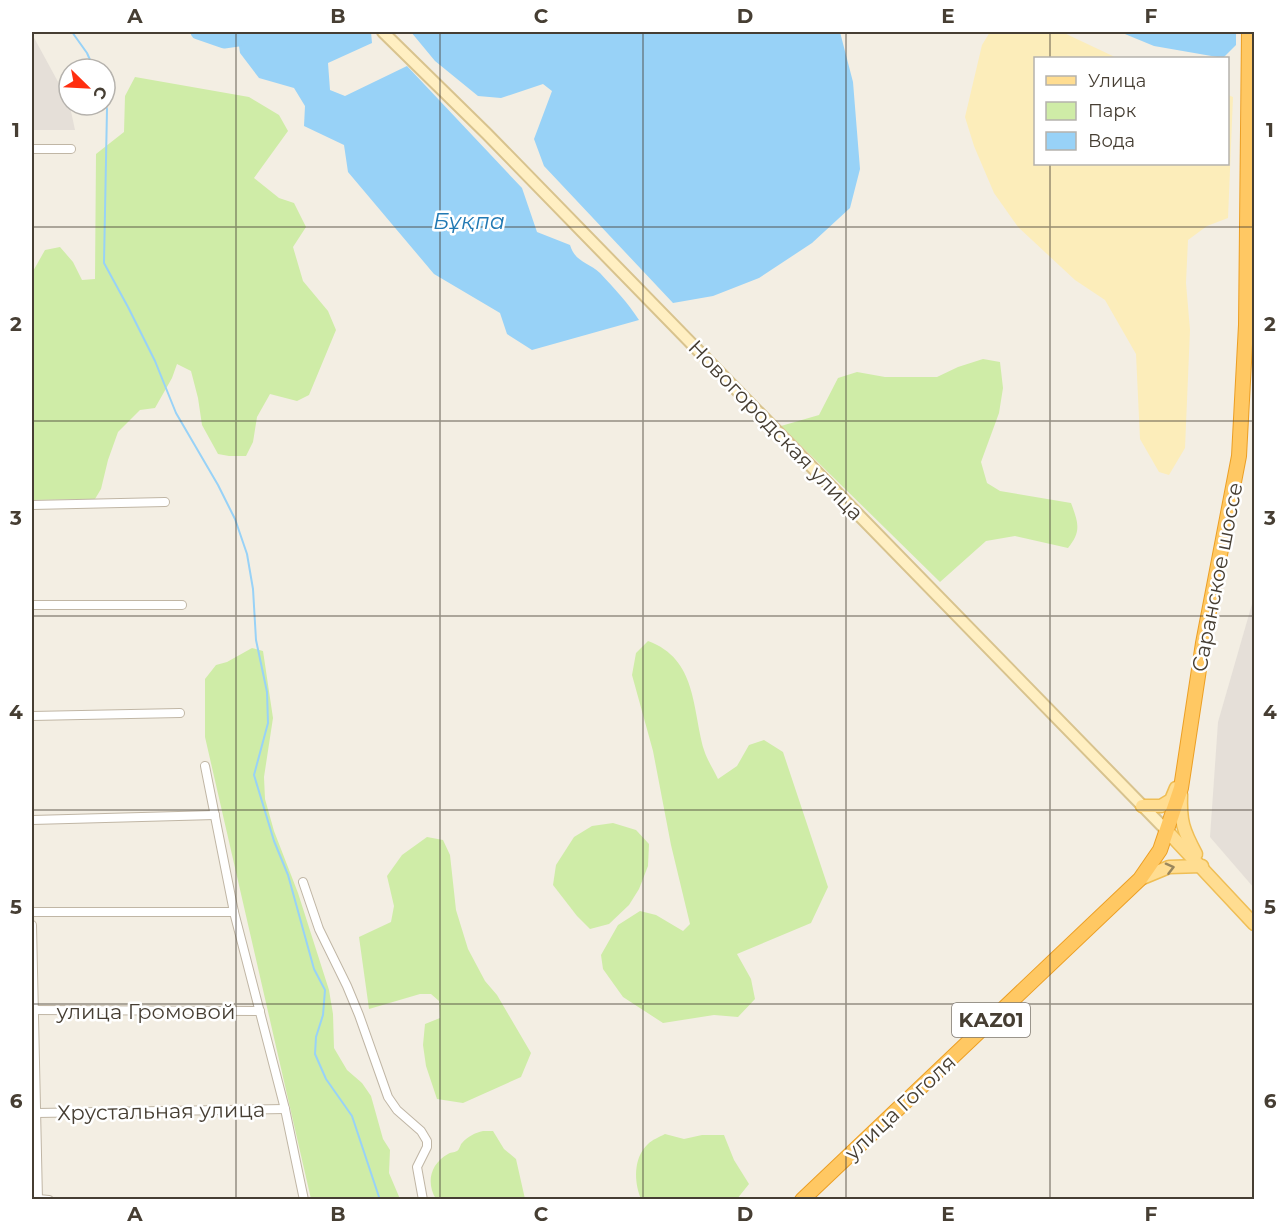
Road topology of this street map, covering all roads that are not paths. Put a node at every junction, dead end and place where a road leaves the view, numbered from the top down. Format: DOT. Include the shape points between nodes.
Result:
graph roads {
  1 [pos="383,32"];
  2 [pos="1249,32"];
  3 [pos="32,149"];
  4 [pos="71,149"];
  5 [pos="165,502"];
  6 [pos="32,505"];
  7 [pos="32,605"];
  8 [pos="182,605"];
  9 [pos="180,713"];
  10 [pos="32,716"];
  11 [pos="205,766"];
  12 [pos="1183,771"];
  13 [pos="1181,788"];
  14 [pos="1142,806"];
  15 [pos="214,815"];
  16 [pos="32,820"];
  17 [pos="1167,831"];
  18 [pos="1202,866"];
  19 [pos="1140,879"];
  20 [pos="303,882"];
  21 [pos="32,912"];
  22 [pos="234,912"];
  23 [pos="1254,924"];
  24 [pos="32,925"];
  25 [pos="33,1010"];
  26 [pos="261,1011"];
  27 [pos="285,1109"];
  28 [pos="37,1113"];
  29 [pos="38,1199"];
  30 [pos="49,1200"];
  31 [pos="304,1200"];
  32 [pos="423,1200"];
  33 [pos="802,1200"];
  1 -- 14 [label="street, Новогородская улица"];
  2 -- 12 [label="highway, Саранское шоссе" via="1242,437"];
  3 -- 4 [label="street"];
  5 -- 6 [label="street"];
  7 -- 8 [label="street"];
  9 -- 10 [label="street"];
  11 -- 15 [label="street"];
  12 -- 13 [label="highway, Саранское шоссе"];
  12 -- 14 [label="main road" via="1171,800 1161,806"];
  13 -- 17 [label="highway, Саранское шоссе"];
  13 -- 18 [label="main road" via="1180,818"];
  14 -- 17 [label="street, Новогородская улица"];
  15 -- 16 [label="street"];
  15 -- 22 [label="street"];
  17 -- 18 [label="main road"];
  17 -- 19 [label="highway, улица Гоголя / KАZ01" via="1160,850"];
  19 -- 18 [label="main road, one-way" via="1169,867"];
  18 -- 23 [label="main road"];
  19 -- 33 [label="highway, улица Гоголя / KАZ01"];
  20 -- 32 [label="street" via="319,929 348,986 387,1097 428,1141 417,1167"];
  21 -- 22 [label="street"];
  22 -- 26 [label="street"];
  24 -- 25 [label="street"];
  25 -- 26 [label="street, улица Громовой"];
  25 -- 28 [label="street"];
  26 -- 27 [label="street"];
  27 -- 28 [label="street, Хрустальная улица"];
  27 -- 31 [label="street"];
  28 -- 29 [label="street"];
  29 -- 30 [label="street"];
}
